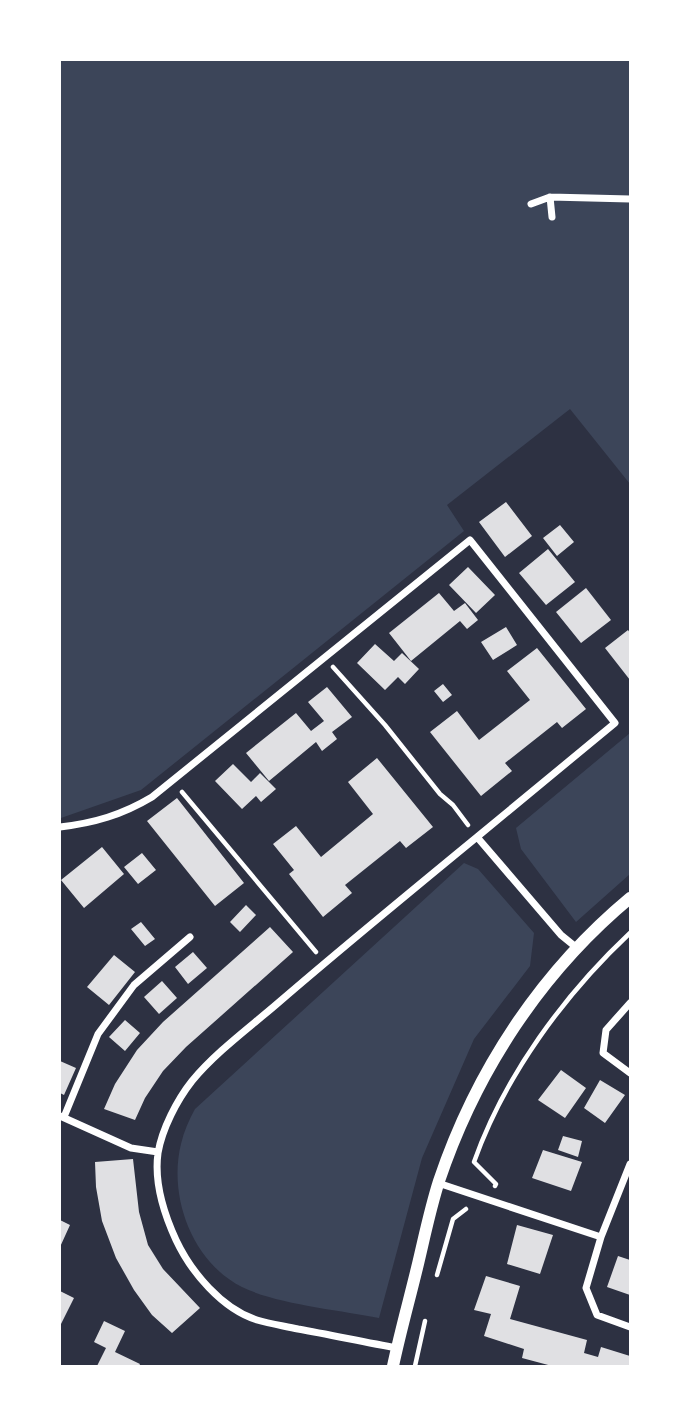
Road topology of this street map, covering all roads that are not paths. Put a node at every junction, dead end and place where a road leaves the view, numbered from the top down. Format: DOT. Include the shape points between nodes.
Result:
graph roads {
  1 [pos="550,197"];
  2 [pos="631,199"];
  3 [pos="531,204"];
  4 [pos="552,217"];
  5 [pos="60,827"];
  6 [pos="477,837"];
  7 [pos="631,898"];
  8 [pos="190,937"];
  9 [pos="577,948"];
  10 [pos="631,1003"];
  11 [pos="631,1073"];
  12 [pos="62,1116"];
  13 [pos="158,1152"];
  14 [pos="631,1164"];
  15 [pos="438,1183"];
  16 [pos="601,1237"];
  17 [pos="631,1327"];
  18 [pos="397,1348"];
  19 [pos="393,1367"];
  1 -- 2 [label="street"];
  1 -- 3 [label="street"];
  1 -- 4 [label="street"];
  5 -- 6 [label="street" via="107,819 152,797 470,540 615,723"];
  6 -- 9 [label="street"];
  6 -- 13 [label="street" via="221,1053 176,1106"];
  7 -- 9 [label="street"];
  8 -- 12 [label="street" via="134,985 98,1034"];
  9 -- 15 [label="street" via="523,1013 497,1053 459,1127"];
  10 -- 11 [label="street" via="606,1030 603,1053"];
  12 -- 13 [label="street" via="131,1148"];
  13 -- 18 [label="street" via="158,1177 169,1225 193,1268 218,1295 256,1320"];
  14 -- 16 [label="street"];
  15 -- 16 [label="street"];
  15 -- 18 [label="street"];
  16 -- 17 [label="street" via="586,1288 597,1315"];
  18 -- 19 [label="street"];
}
